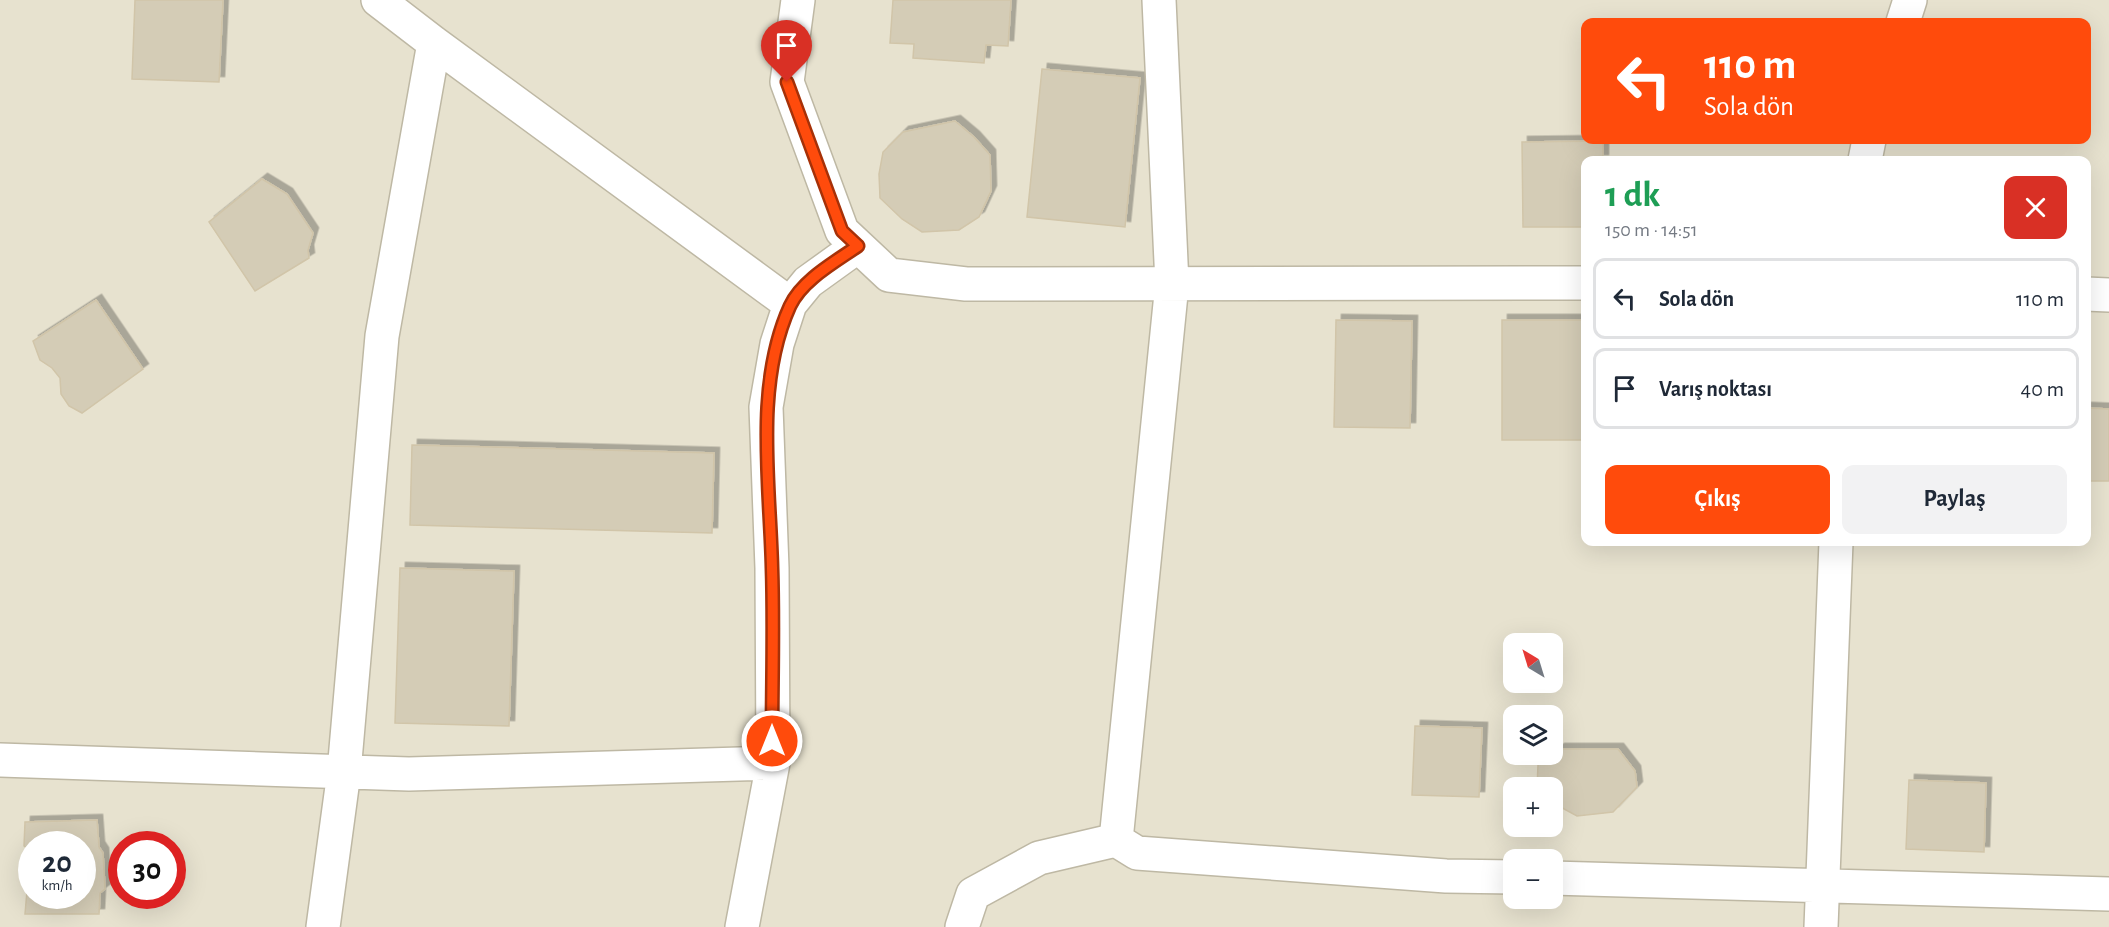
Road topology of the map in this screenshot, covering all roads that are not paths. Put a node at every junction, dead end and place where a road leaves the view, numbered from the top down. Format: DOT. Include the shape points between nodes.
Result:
graph roads {
  1 [pos="378,0"];
  2 [pos="798,0"];
  3 [pos="1159,0"];
  4 [pos="1910,0"];
  5 [pos="1904,18"];
  6 [pos="434,43"];
  7 [pos="858,246"];
  8 [pos="1581,283"];
  9 [pos="1172,284"];
  10 [pos="2091,294"];
  11 [pos="2109,295"];
  12 [pos="790,304"];
  13 [pos="1836,546"];
  14 [pos="0,760"];
  15 [pos="772,763"];
  16 [pos="344,772"];
  17 [pos="1116,840"];
  18 [pos="1503,877"];
  19 [pos="1563,878"];
  20 [pos="1823,885"];
  21 [pos="2109,894"];
  22 [pos="323,927"];
  23 [pos="742,927"];
  24 [pos="962,927"];
  25 [pos="1821,927"];
  1 -- 6 [label="street"];
  2 -- 7 [label="street" via="787,82 842,231"];
  3 -- 9 [label="street"];
  4 -- 5 [label="street"];
  6 -- 12 [label="street"];
  6 -- 16 [label="street" via="382,336"];
  7 -- 9 [label="street" via="889,275 966,284"];
  7 -- 12 [label="street" via="808,282"];
  8 -- 9 [label="street"];
  9 -- 17 [label="street"];
  10 -- 11 [label="street"];
  12 -- 15 [label="street" via="777,344 766,407 772,568"];
  13 -- 20 [label="street"];
  14 -- 16 [label="street"];
  15 -- 16 [label="street" via="409,774"];
  15 -- 23 [label="street"];
  16 -- 22 [label="street"];
  17 -- 18 [label="street" via="1137,853"];
  17 -- 24 [label="street" via="1039,858 973,894"];
  19 -- 20 [label="street"];
  20 -- 21 [label="street"];
  20 -- 25 [label="street"];
}
